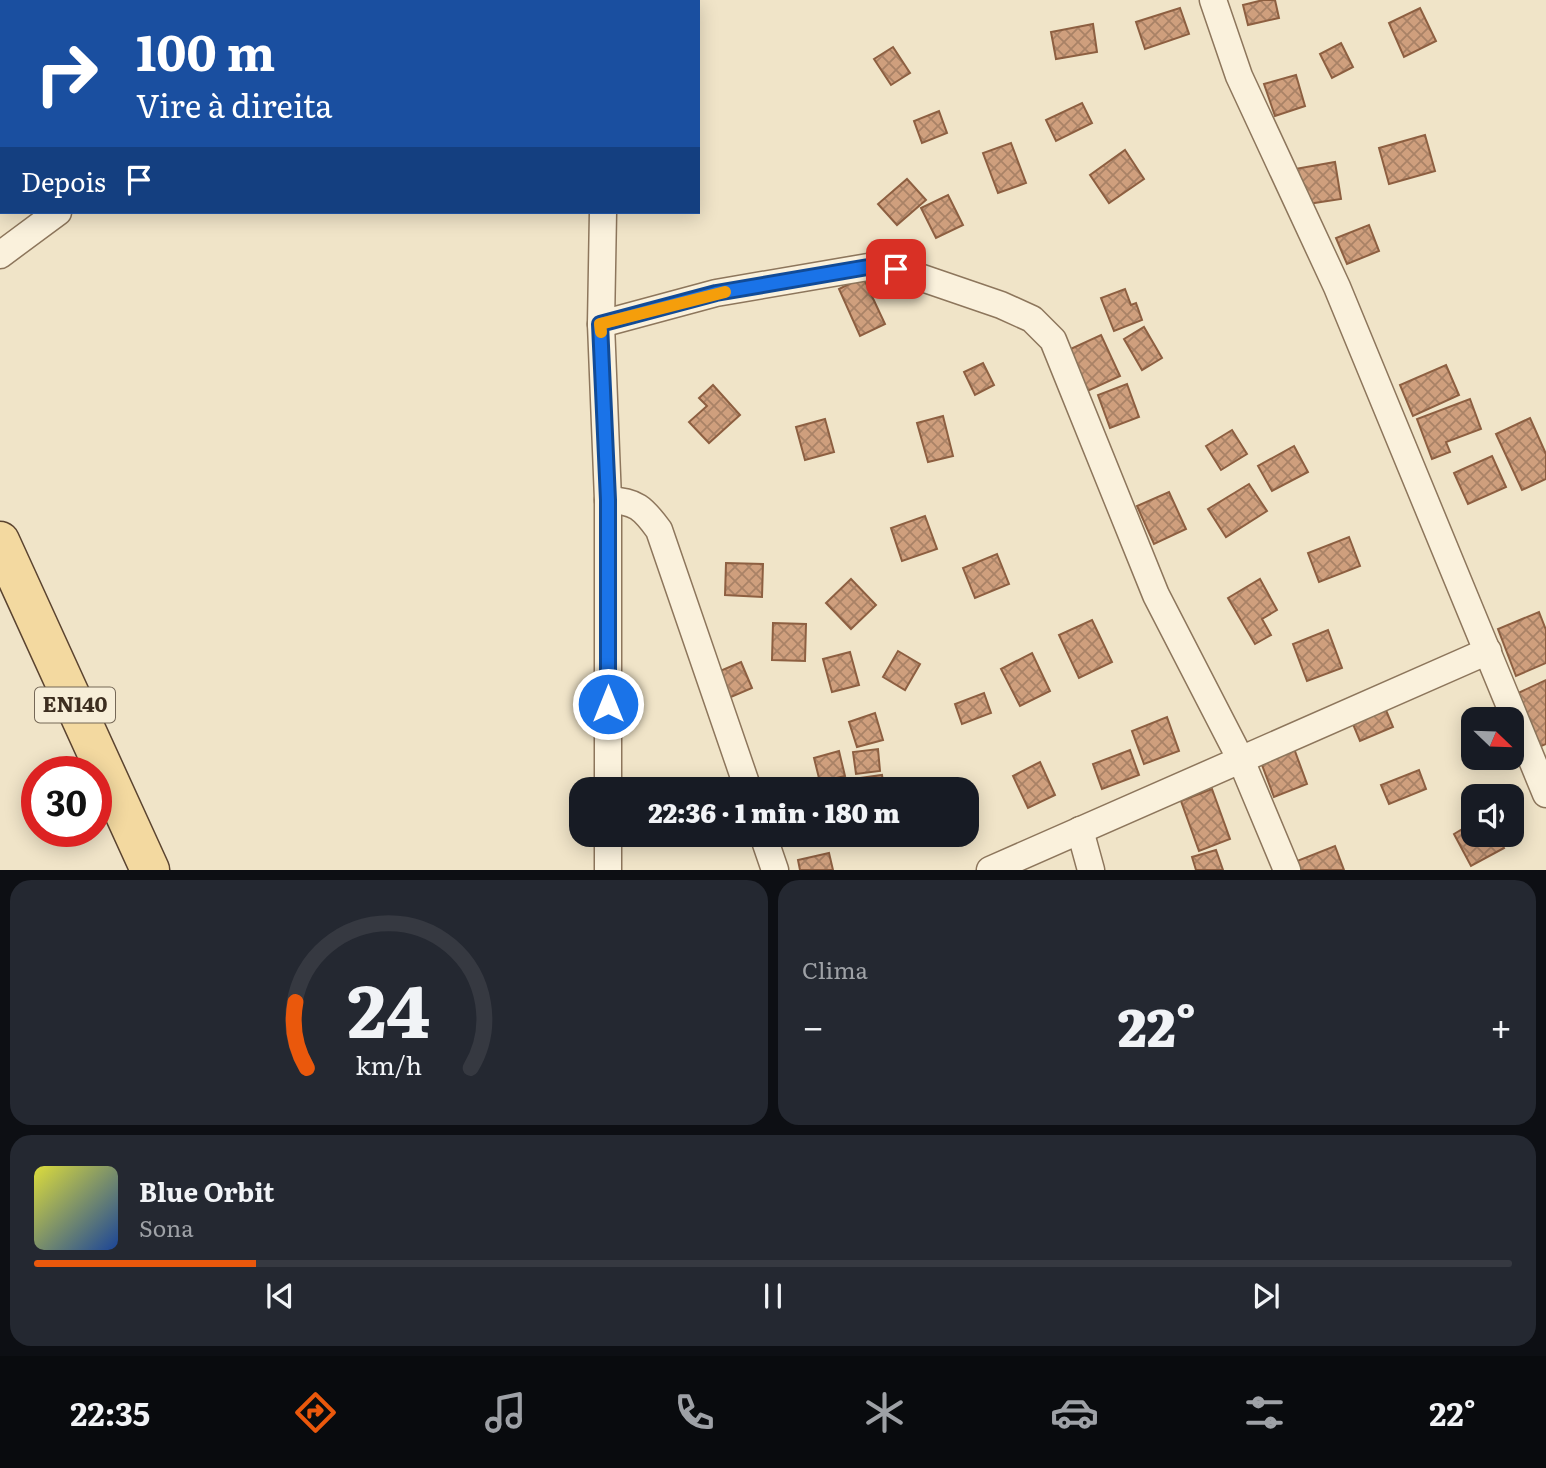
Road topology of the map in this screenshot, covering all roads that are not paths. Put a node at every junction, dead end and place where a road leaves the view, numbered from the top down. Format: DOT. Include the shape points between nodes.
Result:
graph roads {
  1 [pos="1213,0"];
  2 [pos="55,214"];
  3 [pos="603,214"];
  4 [pos="0,255"];
  5 [pos="600,324"];
  6 [pos="608,500"];
  7 [pos="0,541"];
  8 [pos="1488,651"];
  9 [pos="1241,760"];
  10 [pos="608,777"];
  11 [pos="744,777"];
  12 [pos="1546,793"];
  13 [pos="1080,830"];
  14 [pos="608,847"];
  15 [pos="768,847"];
  16 [pos="150,870"];
  17 [pos="608,870"];
  18 [pos="775,870"];
  19 [pos="990,870"];
  20 [pos="1091,870"];
  21 [pos="1287,870"];
  1 -- 8 [label="street" via="1239,76 1337,287"];
  2 -- 4 [label="street"];
  3 -- 5 [label="street"];
  5 -- 6 [label="street"];
  5 -- 9 [label="street" via="716,293 868,267 896,269 1032,319 1053,340 1156,595"];
  6 -- 10 [label="street"];
  6 -- 11 [label="street" via="626,500 644,509 659,530"];
  7 -- 16 [label="main road, EN140"];
  8 -- 9 [label="street"];
  8 -- 12 [label="street"];
  9 -- 13 [label="street"];
  9 -- 21 [label="street"];
  13 -- 19 [label="street"];
  13 -- 20 [label="street"];
  14 -- 17 [label="street"];
  15 -- 18 [label="street"];
}
